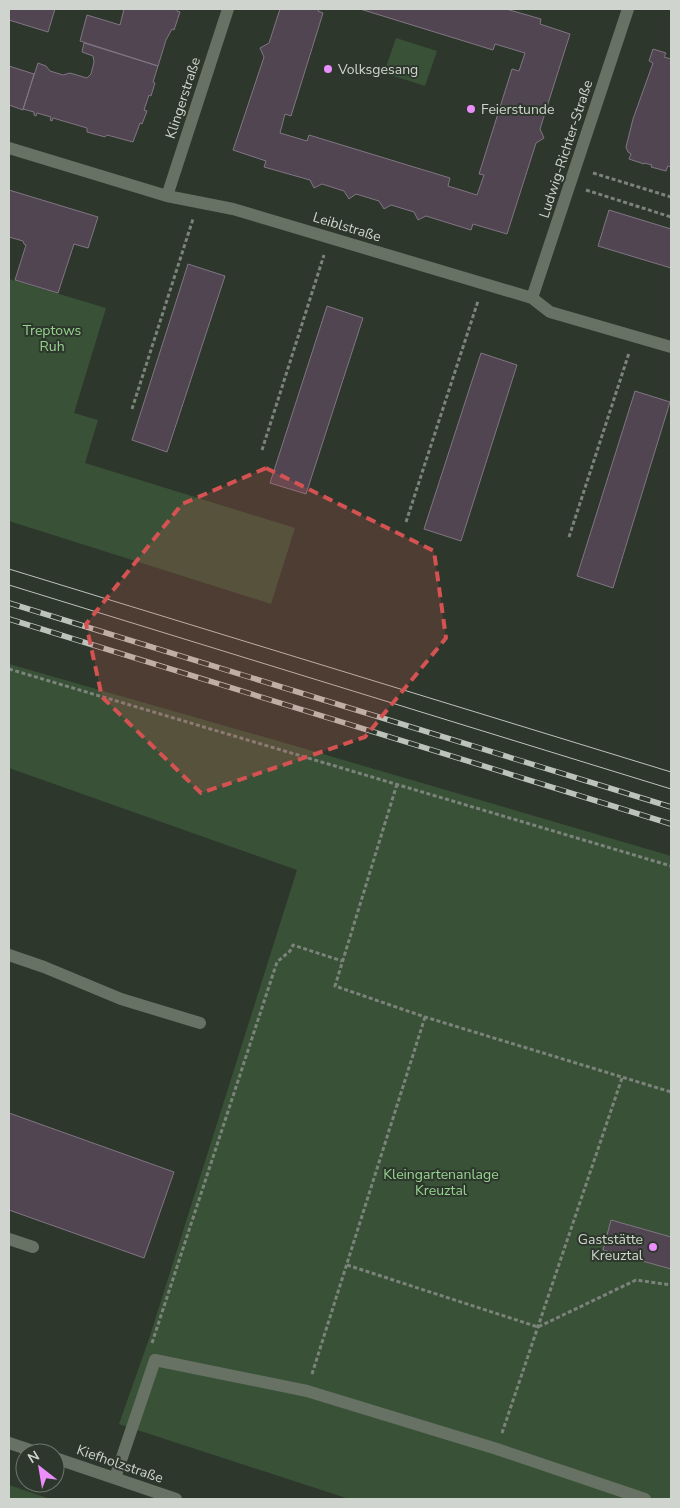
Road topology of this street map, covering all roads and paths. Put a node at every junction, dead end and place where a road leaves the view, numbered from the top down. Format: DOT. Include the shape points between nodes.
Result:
graph roads {
  1 [pos="228,9"];
  2 [pos="628,9"];
  3 [pos="9,148"];
  4 [pos="576,167"];
  5 [pos="570,185"];
  6 [pos="167,196"];
  7 [pos="671,197"];
  8 [pos="198,202"];
  9 [pos="671,217"];
  10 [pos="330,237"];
  11 [pos="483,284"];
  12 [pos="532,298"];
  13 [pos="634,336"];
  14 [pos="671,347"];
  15 [pos="132,409"];
  16 [pos="262,450"];
  17 [pos="406,522"];
  18 [pos="569,537"];
  19 [pos="9,669"];
  20 [pos="397,784"];
  21 [pos="671,866"];
  22 [pos="9,955"];
  23 [pos="342,961"];
  24 [pos="425,1017"];
  25 [pos="200,1023"];
  26 [pos="622,1078"];
  27 [pos="671,1092"];
  28 [pos="9,1239"];
  29 [pos="34,1247"];
  30 [pos="347,1265"];
  31 [pos="671,1285"];
  32 [pos="538,1327"];
  33 [pos="155,1360"];
  34 [pos="307,1391"];
  35 [pos="497,1448"];
  36 [pos="65,1461"];
  37 [pos="115,1478"];
  38 [pos="176,1499"];
  39 [pos="646,1499"];
  1 -- 6 [label="street, Klingerstraße"];
  2 -- 4 [label="street, Ludwig-Richter-Straße"];
  3 -- 6 [label="street, Leiblstraße"];
  4 -- 5 [label="street, Ludwig-Richter-Straße"];
  4 -- 7 [label="path"];
  5 -- 9 [label="path"];
  5 -- 12 [label="street, Ludwig-Richter-Straße"];
  6 -- 8 [label="street, Leiblstraße"];
  8 -- 10 [label="street, Leiblstraße"];
  8 -- 15 [label="path"];
  10 -- 11 [label="street, Leiblstraße"];
  10 -- 16 [label="path"];
  11 -- 12 [label="street, Leiblstraße"];
  11 -- 17 [label="path"];
  12 -- 13 [label="street, Leiblstraße" via="550,312"];
  13 -- 14 [label="street, Leiblstraße"];
  13 -- 18 [label="path"];
  19 -- 20 [label="path"];
  20 -- 21 [label="path"];
  20 -- 23 [label="path"];
  22 -- 25 [label="street" via="121,999"];
  23 -- 24 [label="path" via="335,986"];
  23 -- 33 [label="path" via="293,944 277,962 151,1347"];
  24 -- 26 [label="path"];
  24 -- 30 [label="path"];
  26 -- 27 [label="path"];
  26 -- 32 [label="path"];
  28 -- 29 [label="street"];
  30 -- 32 [label="path"];
  30 -- 34 [label="path"];
  31 -- 32 [label="path" via="636,1280"];
  32 -- 35 [label="path"];
  33 -- 34 [label="street"];
  33 -- 37 [label="street"];
  34 -- 35 [label="street"];
  35 -- 39 [label="street"];
  36 -- 37 [label="street, Kiefholzstraße"];
  37 -- 38 [label="street, Kiefholzstraße"];
}
